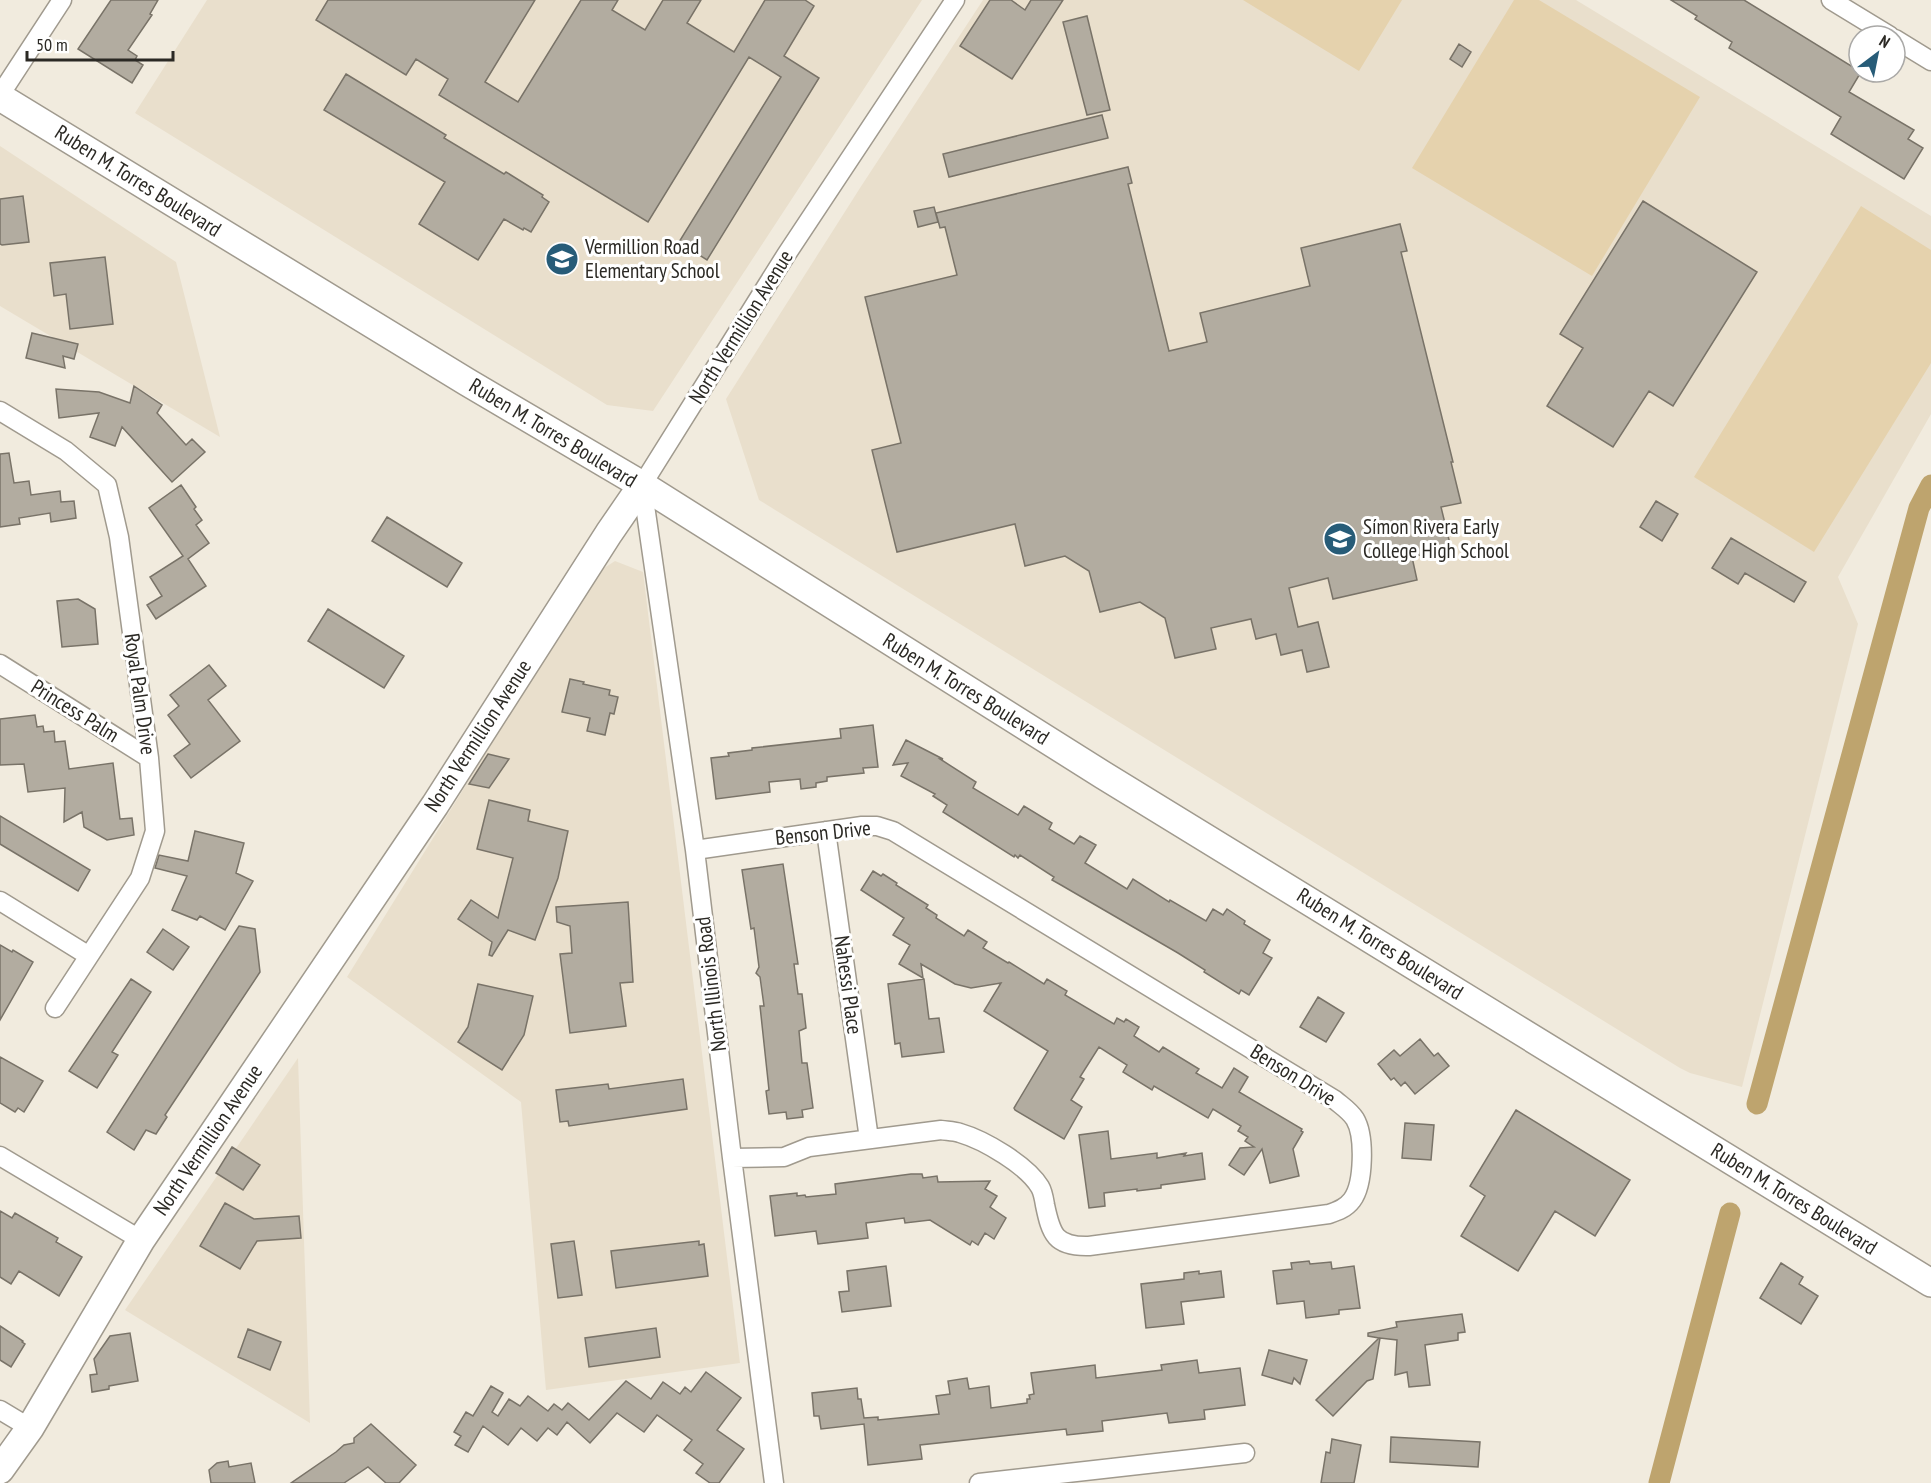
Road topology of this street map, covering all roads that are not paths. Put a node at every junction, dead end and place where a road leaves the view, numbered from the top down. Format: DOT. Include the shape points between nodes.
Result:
graph roads {
  1 [pos="62,0"];
  2 [pos="955,0"];
  3 [pos="1831,0"];
  4 [pos="1870,24"];
  5 [pos="1907,46"];
  6 [pos="1931,61"];
  7 [pos="0,96"];
  8 [pos="0,411"];
  9 [pos="642,485"];
  10 [pos="0,664"];
  11 [pos="149,758"];
  12 [pos="826,831"];
  13 [pos="695,850"];
  14 [pos="0,901"];
  15 [pos="89,956"];
  16 [pos="56,1008"];
  17 [pos="869,1139"];
  18 [pos="0,1156"];
  19 [pos="732,1158"];
  20 [pos="141,1240"];
  21 [pos="1931,1283"];
  22 [pos="0,1410"];
  23 [pos="30,1428"];
  24 [pos="1245,1453"];
  25 [pos="0,1470"];
  26 [pos="774,1483"];
  27 [pos="979,1483"];
  1 -- 7 [label="street"];
  2 -- 9 [label="street, North Vermillion Avenue" via="786,255"];
  3 -- 4 [label="street"];
  5 -- 6 [label="street"];
  7 -- 9 [label="main road, Ruben M. Torres Boulevard"];
  8 -- 11 [label="street, Royal Palm Drive" via="66,451 107,485 119,537"];
  9 -- 13 [label="street, North Illinois Road"];
  9 -- 20 [label="main road, North Vermillion Avenue" via="435,805"];
  9 -- 21 [label="main road, Ruben M. Torres Boulevard" via="1103,775"];
  10 -- 11 [label="street, Princess Palm"];
  11 -- 15 [label="street, Royal Palm Drive" via="155,831 140,878"];
  12 -- 13 [label="street, Benson Drive"];
  12 -- 17 [label="street, Nahessi Place"];
  12 -- 17 [label="street, Benson Drive" via="862,826 893,831 1335,1100 1357,1121 1362,1169 1353,1199 1343,1209 1329,1214 1074,1246 1061,1242 1052,1232 1041,1189 1032,1177 986,1144 959,1132 941,1130"];
  13 -- 19 [label="street, North Illinois Road"];
  14 -- 15 [label="street"];
  15 -- 16 [label="street, Royal Palm Drive"];
  17 -- 19 [label="street, Benson Drive" via="809,1147 784,1157"];
  18 -- 20 [label="street"];
  19 -- 26 [label="street, North Illinois Road"];
  20 -- 23 [label="main road, North Vermillion Avenue"];
  22 -- 23 [label="street"];
  23 -- 25 [label="main road, North Vermillion Avenue"];
  24 -- 27 [label="street"];
}
